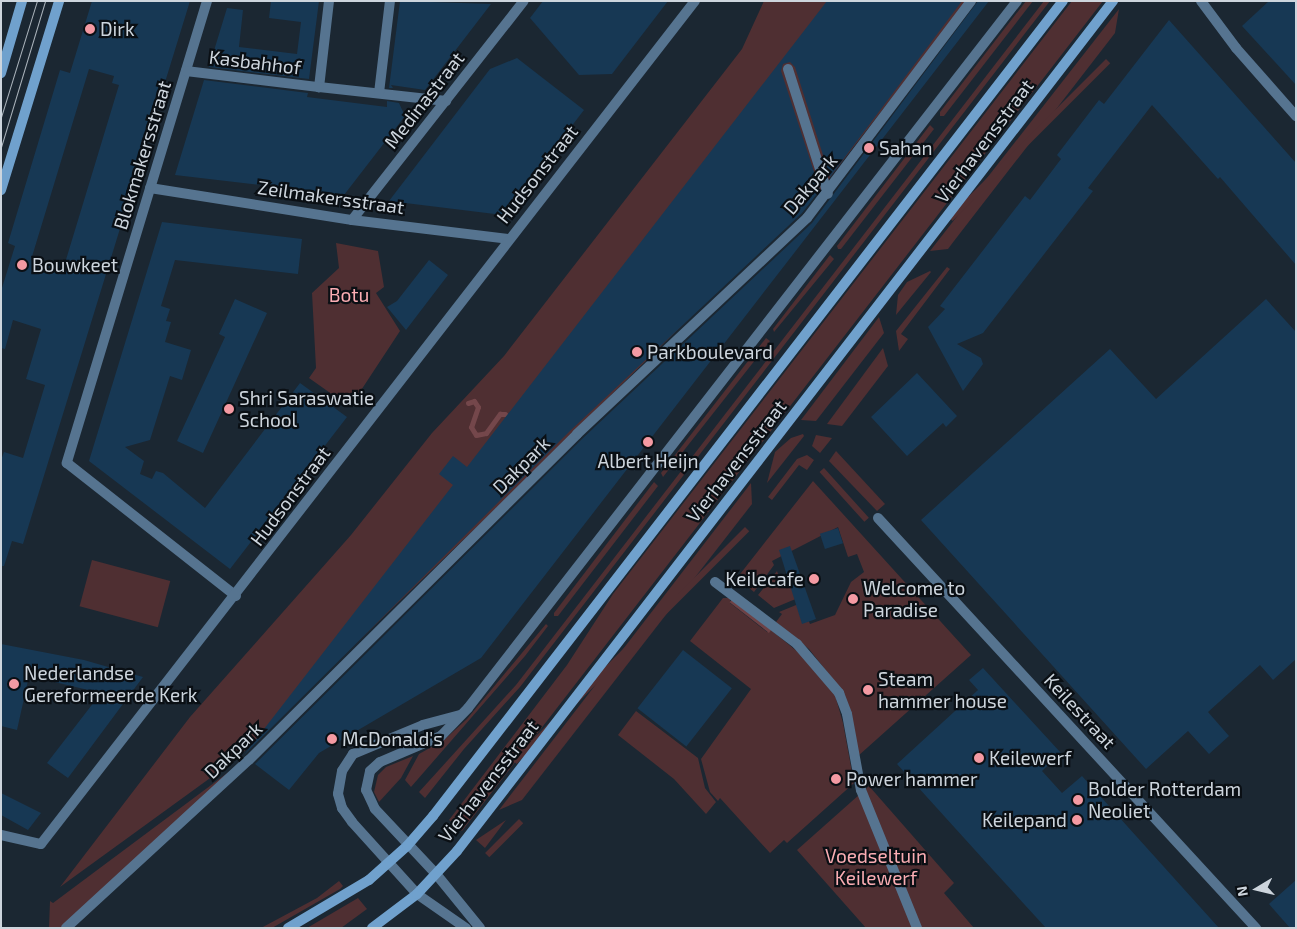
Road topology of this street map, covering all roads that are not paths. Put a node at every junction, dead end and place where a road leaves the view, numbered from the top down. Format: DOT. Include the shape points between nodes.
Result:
graph roads {
  1 [pos="22,1"];
  2 [pos="59,1"];
  3 [pos="207,1"];
  4 [pos="329,1"];
  5 [pos="390,1"];
  6 [pos="524,1"];
  7 [pos="695,1"];
  8 [pos="971,1"];
  9 [pos="1017,1"];
  10 [pos="1063,1"];
  11 [pos="1113,1"];
  12 [pos="1201,1"];
  13 [pos="788,69"];
  14 [pos="186,71"];
  15 [pos="1,73"];
  16 [pos="319,86"];
  17 [pos="379,93"];
  18 [pos="446,101"];
  19 [pos="1296,116"];
  20 [pos="150,188"];
  21 [pos="1,190"];
  22 [pos="828,194"];
  23 [pos="352,220"];
  24 [pos="508,239"];
  25 [pos="878,518"];
  26 [pos="715,582"];
  27 [pos="236,596"];
  28 [pos="461,715"];
  29 [pos="1,836"];
  30 [pos="408,846"];
  31 [pos="390,863"];
  32 [pos="437,875"];
  33 [pos="417,894"];
  34 [pos="66,928"];
  35 [pos="288,928"];
  36 [pos="372,928"];
  37 [pos="466,928"];
  38 [pos="480,928"];
  39 [pos="917,928"];
  40 [pos="1256,928"];
  1 -- 15 [label="main road"];
  2 -- 21 [label="main road"];
  3 -- 14 [label="street, Blokmakersstraat"];
  4 -- 16 [label="street"];
  5 -- 17 [label="street"];
  6 -- 18 [label="street, Medinastraat"];
  7 -- 24 [label="street, Hudsonstraat"];
  8 -- 22 [label="street, Dakpark"];
  9 -- 28 [label="street" via="544,613"];
  10 -- 30 [label="main road, Vierhavensstraat"];
  11 -- 32 [label="main road, Vierhavensstraat" via="892,292"];
  12 -- 19 [label="street" via="1236,48"];
  13 -- 22 [label="street"];
  14 -- 16 [label="street, Kasbahhof"];
  14 -- 20 [label="street, Blokmakersstraat"];
  16 -- 17 [label="street, Kasbahhof"];
  17 -- 18 [label="street, Kasbahhof"];
  18 -- 23 [label="street, Medinastraat"];
  20 -- 23 [label="street, Zeilmakersstraat"];
  20 -- 27 [label="street, Blokmakersstraat" via="67,463"];
  22 -- 34 [label="street, Dakpark" via="807,218 577,434 249,760"];
  23 -- 24 [label="street, Zeilmakersstraat"];
  24 -- 27 [label="street, Hudsonstraat"];
  25 -- 40 [label="street, Keilestraat"];
  26 -- 39 [label="street" via="797,644 839,693 861,790"];
  27 -- 29 [label="street, Hudsonstraat" via="41,844"];
  28 -- 30 [label="street" via="441,736 376,764 368,774 366,790 369,799"];
  28 -- 31 [label="street" via="423,725 362,749 352,754 342,771 338,794 342,808"];
  30 -- 31 [label="main road, Vierhavensstraat"];
  30 -- 32 [label="street"];
  31 -- 33 [label="street"];
  31 -- 35 [label="main road, Vierhavensstraat" via="353,892"];
  32 -- 33 [label="main road, Vierhavensstraat"];
  32 -- 38 [label="street"];
  33 -- 36 [label="main road, Vierhavensstraat"];
  33 -- 37 [label="street"];
}
